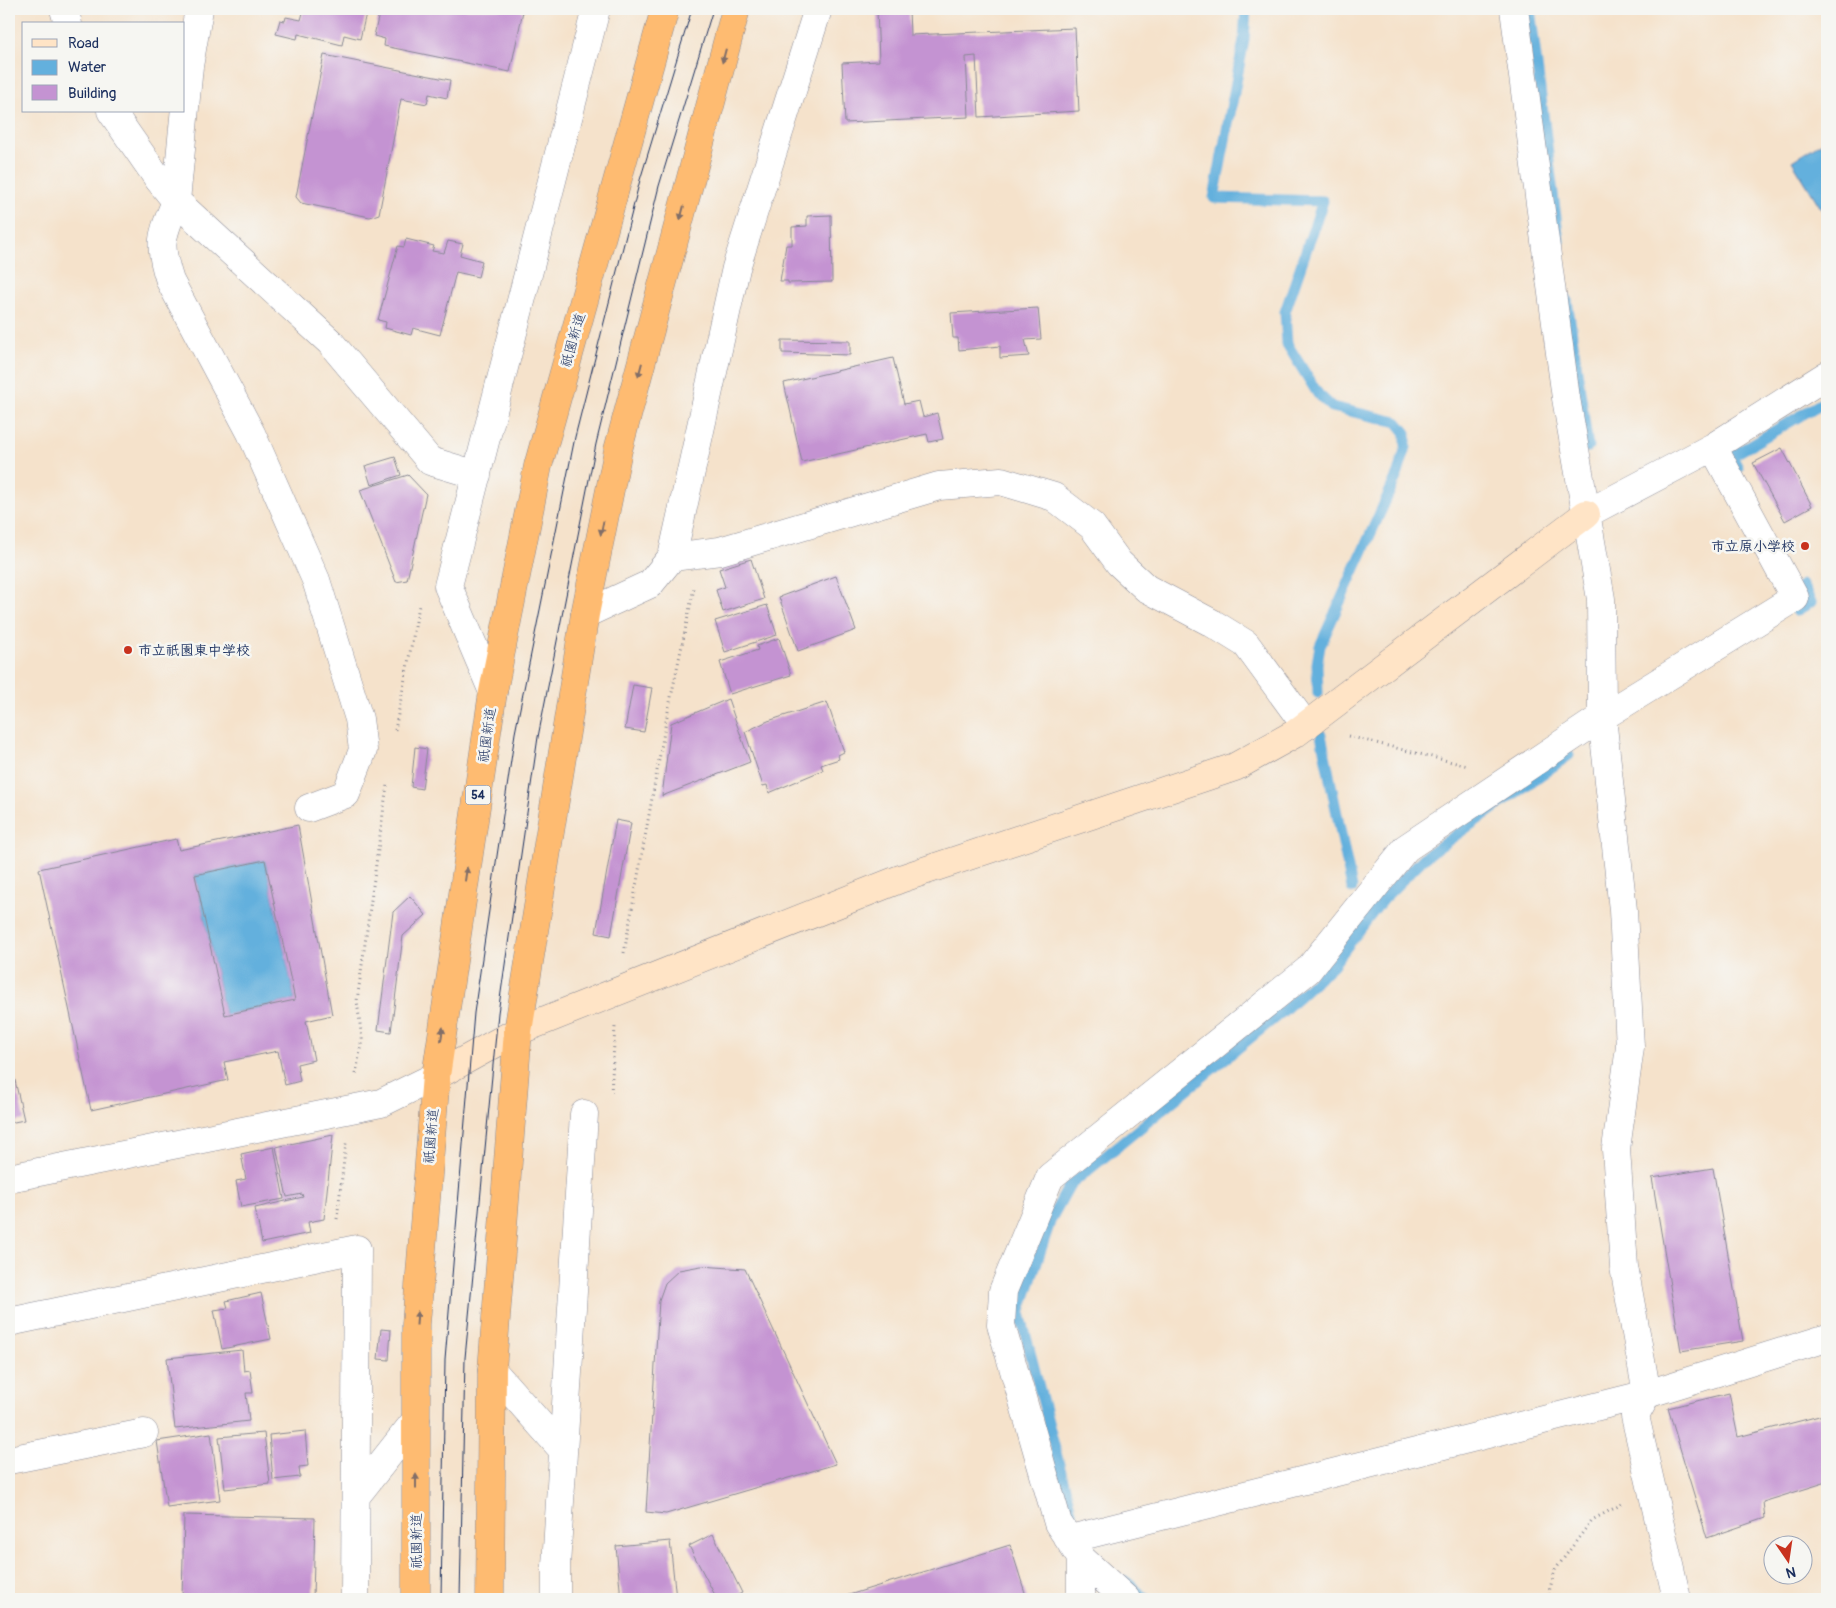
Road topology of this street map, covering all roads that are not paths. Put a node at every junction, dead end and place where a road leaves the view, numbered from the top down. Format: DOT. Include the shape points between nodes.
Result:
graph roads {
  1 [pos="64,9"];
  2 [pos="199,9"];
  3 [pos="596,9"];
  4 [pos="665,9"];
  5 [pos="736,9"];
  6 [pos="818,9"];
  7 [pos="1514,9"];
  8 [pos="67,22"];
  9 [pos="185,107"];
  10 [pos="112,112"];
  11 [pos="185,112"];
  12 [pos="176,200"];
  13 [pos="1827,375"];
  14 [pos="1713,447"];
  15 [pos="476,475"];
  16 [pos="1586,514"];
  17 [pos="672,557"];
  18 [pos="585,614"];
  19 [pos="493,692"];
  20 [pos="1602,717"];
  21 [pos="1306,726"];
  22 [pos="309,808"];
  23 [pos="518,1031"];
  24 [pos="436,1076"];
  25 [pos="584,1114"];
  26 [pos="9,1178"];
  27 [pos="9,1322"];
  28 [pos="1827,1338"];
  29 [pos="492,1370"];
  30 [pos="1646,1394"];
  31 [pos="416,1420"];
  32 [pos="144,1433"];
  33 [pos="562,1449"];
  34 [pos="9,1460"];
  35 [pos="356,1496"];
  36 [pos="1081,1558"];
  37 [pos="355,1599"];
  38 [pos="416,1599"];
  39 [pos="490,1599"];
  40 [pos="556,1599"];
  41 [pos="1081,1599"];
  42 [pos="1126,1599"];
  43 [pos="1676,1599"];
  1 -- 8 [label="street"];
  2 -- 9 [label="street"];
  3 -- 15 [label="street"];
  4 -- 19 [label="highway, 祇園新道 / 54" via="538,466"];
  5 -- 18 [label="highway, one-way" via="618,450"];
  6 -- 17 [label="street" via="736,268"];
  7 -- 16 [label="street" via="1566,398"];
  10 -- 12 [label="street"];
  11 -- 12 [label="street"];
  12 -- 15 [label="street" via="330,342 430,461"];
  12 -- 22 [label="street" via="162,236 161,254 170,280 251,433 316,580 358,719 363,750 346,794"];
  13 -- 14 [label="street"];
  14 -- 16 [label="street"];
  14 -- 20 [label="street" via="1795,598"];
  15 -- 19 [label="street" via="448,586"];
  16 -- 20 [label="street" via="1601,599"];
  16 -- 21 [label="street"];
  17 -- 18 [label="street" via="650,584"];
  17 -- 21 [label="street" via="720,551 939,486 1000,482 1054,496 1092,526 1119,563 1146,588 1246,644"];
  18 -- 23 [label="highway"];
  24 -- 19 [label="highway, 祇園新道 / 54, one-way"];
  20 -- 30 [label="street" via="1623,910 1630,1047 1616,1149 1624,1267"];
  20 -- 36 [label="street" via="1406,848 1308,970 1050,1177 1003,1291 1001,1325 1058,1523"];
  21 -- 23 [label="street" via="1234,767 900,879"];
  23 -- 24 [label="street"];
  23 -- 29 [label="highway"];
  24 -- 26 [label="street" via="381,1103"];
  31 -- 24 [label="highway, 祇園新道 / 54, one-way" via="416,1324"];
  25 -- 33 [label="street"];
  27 -- 35 [label="street" via="358,1239"];
  28 -- 30 [label="street"];
  29 -- 33 [label="street"];
  29 -- 39 [label="highway"];
  30 -- 36 [label="street" via="1074,1538"];
  30 -- 43 [label="street" via="1635,1416"];
  31 -- 35 [label="street"];
  38 -- 31 [label="highway, 祇園新道 / 54, one-way"];
  32 -- 34 [label="street"];
  33 -- 40 [label="street"];
  35 -- 37 [label="street"];
  36 -- 41 [label="street"];
  36 -- 42 [label="street"];
}
